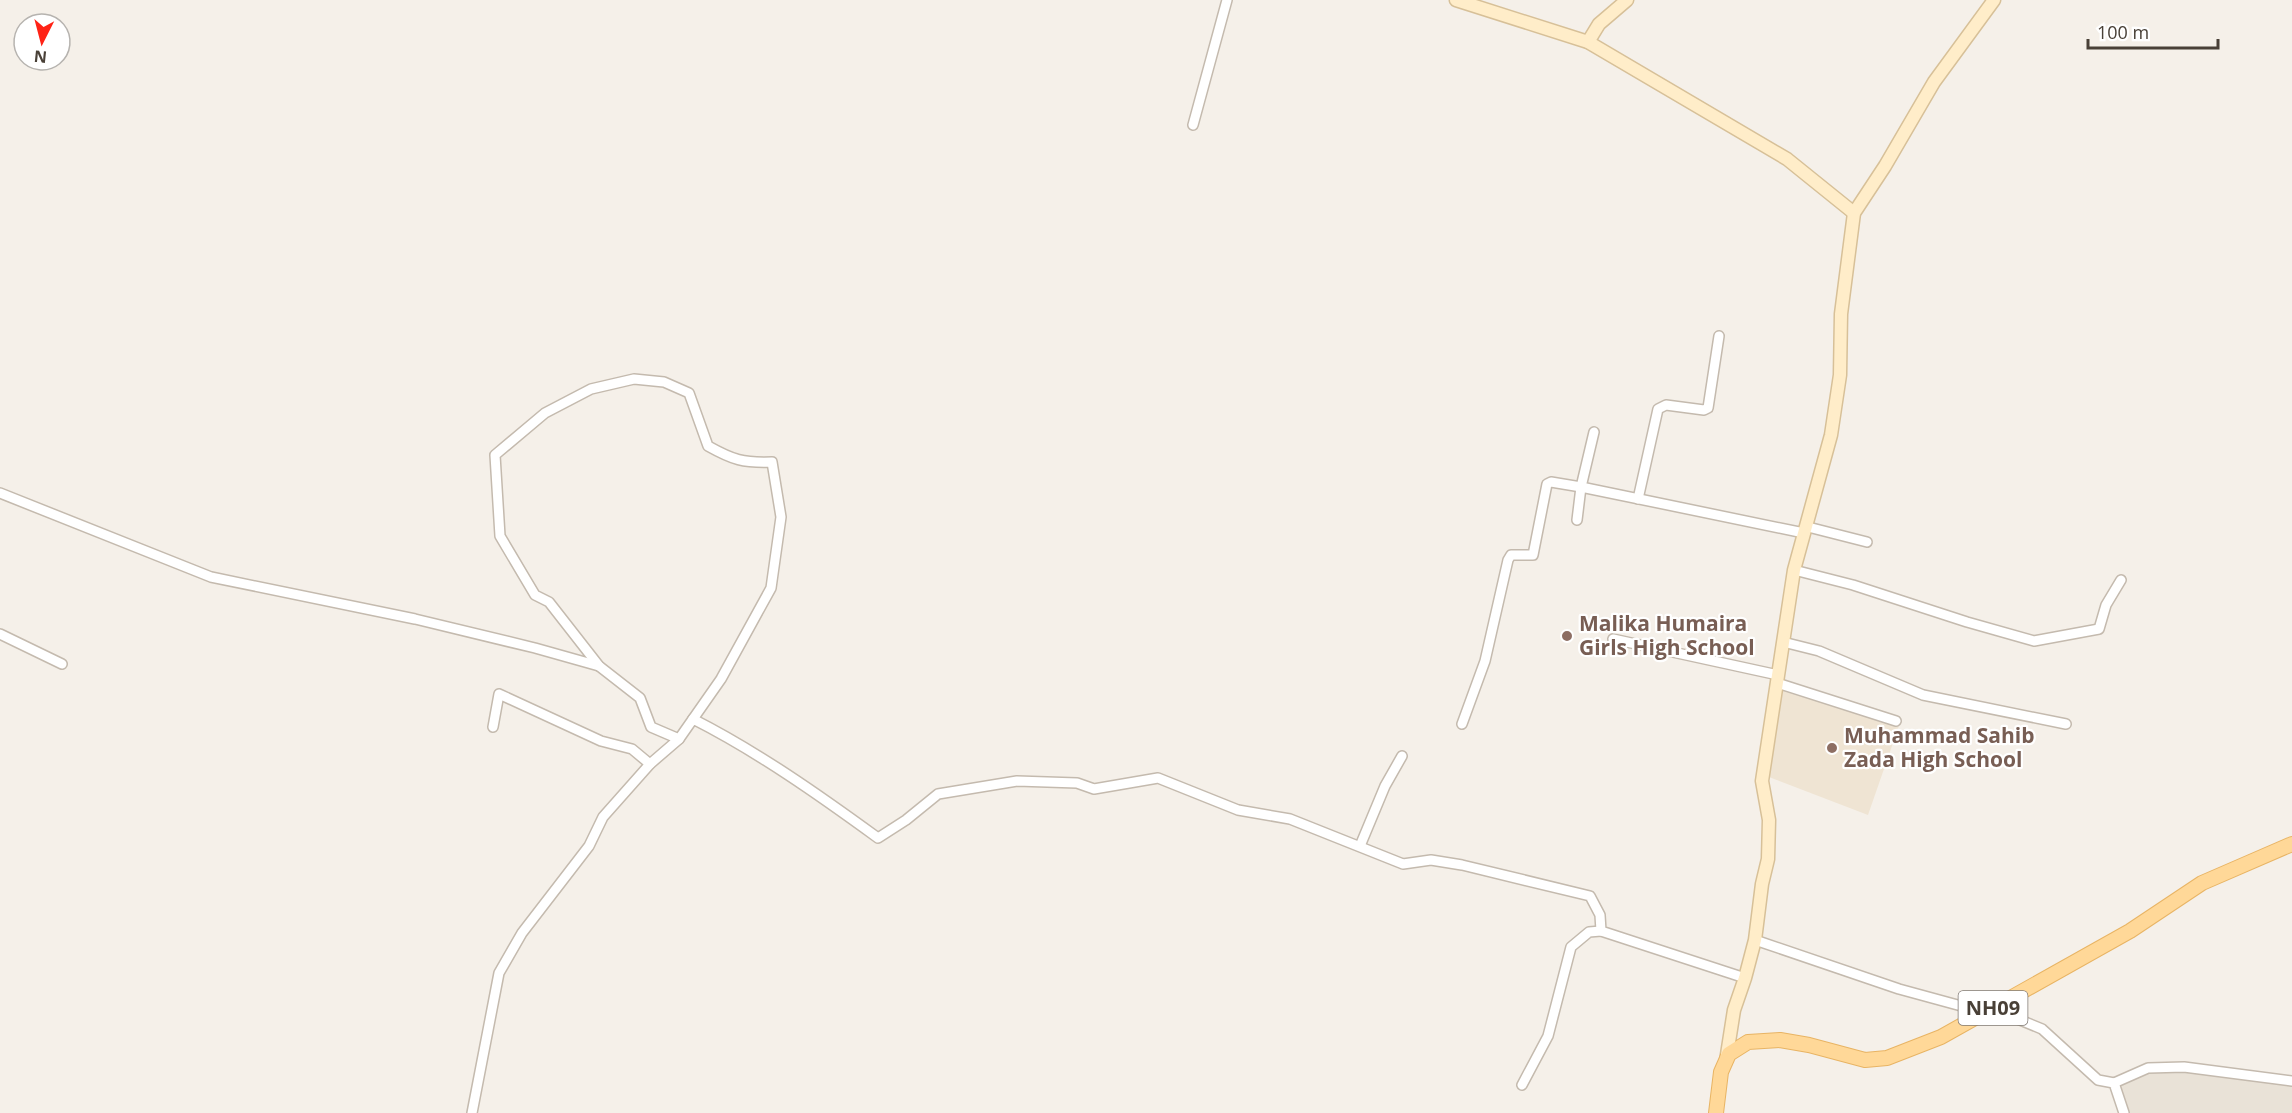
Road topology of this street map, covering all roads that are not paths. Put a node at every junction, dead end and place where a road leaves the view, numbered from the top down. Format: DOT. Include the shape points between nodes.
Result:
graph roads {
  1 [pos="1227,0"];
  2 [pos="1455,0"];
  3 [pos="1627,0"];
  4 [pos="1994,0"];
  5 [pos="1588,42"];
  6 [pos="1193,125"];
  7 [pos="1854,213"];
  8 [pos="1719,336"];
  9 [pos="1594,432"];
  10 [pos="1581,487"];
  11 [pos="0,493"];
  12 [pos="1638,499"];
  13 [pos="1577,520"];
  14 [pos="1806,530"];
  15 [pos="1867,542"];
  16 [pos="1794,570"];
  17 [pos="2121,580"];
  18 [pos="0,634"];
  19 [pos="1613,639"];
  20 [pos="1783,642"];
  21 [pos="62,664"];
  22 [pos="599,666"];
  23 [pos="1777,679"];
  24 [pos="693,719"];
  25 [pos="1896,721"];
  26 [pos="1462,724"];
  27 [pos="2066,724"];
  28 [pos="493,727"];
  29 [pos="679,739"];
  30 [pos="1402,756"];
  31 [pos="650,764"];
  32 [pos="2292,844"];
  33 [pos="1360,846"];
  34 [pos="1601,931"];
  35 [pos="1755,940"];
  36 [pos="1745,978"];
  37 [pos="1991,1008"];
  38 [pos="1975,1017"];
  39 [pos="1725,1062"];
  40 [pos="2292,1081"];
  41 [pos="2114,1083"];
  42 [pos="1522,1085"];
  43 [pos="472,1113"];
  44 [pos="1716,1113"];
  45 [pos="2124,1113"];
  1 -- 6 [label="street"];
  2 -- 5 [label="street"];
  3 -- 5 [label="street" via="1599,24"];
  4 -- 7 [label="street" via="1934,82"];
  5 -- 7 [label="street" via="1787,159"];
  7 -- 14 [label="street" via="1833,425"];
  8 -- 12 [label="street" via="1708,408 1666,405 1658,409"];
  9 -- 10 [label="street"];
  10 -- 12 [label="street"];
  10 -- 13 [label="street"];
  10 -- 26 [label="street" via="1547,484 1533,555 1511,555 1485,661"];
  11 -- 22 [label="street" via="211,577 415,619"];
  12 -- 14 [label="street"];
  14 -- 15 [label="street"];
  14 -- 16 [label="street"];
  16 -- 17 [label="street" via="2034,641 2098,628"];
  16 -- 20 [label="street"];
  18 -- 21 [label="street"];
  19 -- 23 [label="street"];
  20 -- 23 [label="street"];
  20 -- 27 [label="street" via="1865,668 1923,695"];
  22 -- 24 [label="street" via="549,602 535,595 500,536 495,454 544,413 591,389 634,379 664,382 689,393 708,446 732,459 772,462 781,517 771,588 721,679"];
  22 -- 29 [label="street" via="640,698 651,727"];
  23 -- 25 [label="street"];
  23 -- 35 [label="street" via="1762,782 1770,820"];
  24 -- 29 [label="street"];
  24 -- 33 [label="street" via="727,736 822,797 878,838 938,794 1017,781 1077,783 1094,789 1158,778 1238,810 1290,819"];
  28 -- 31 [label="street" via="498,694 601,741 632,749"];
  29 -- 31 [label="street"];
  30 -- 33 [label="street" via="1384,786"];
  31 -- 43 [label="street" via="603,817 589,846 522,933 499,973"];
  32 -- 37 [label="main road, NH09" via="2202,883 2130,931"];
  33 -- 34 [label="street" via="1402,864 1431,860 1462,865 1590,896 1600,915"];
  34 -- 36 [label="street"];
  34 -- 42 [label="street" via="1589,932 1571,947 1548,1036"];
  35 -- 36 [label="street"];
  35 -- 38 [label="street" via="1965,1007"];
  36 -- 39 [label="street" via="1734,1010"];
  37 -- 38 [label="main road, NH09"];
  37 -- 41 [label="street" via="2043,1029 2098,1080"];
  38 -- 39 [label="main road, NH09" via="1941,1037 1887,1058 1865,1060 1780,1040 1748,1042 1729,1054"];
  39 -- 44 [label="main road"];
  40 -- 41 [label="street" via="2184,1067 2148,1068"];
  41 -- 45 [label="street"];
}
